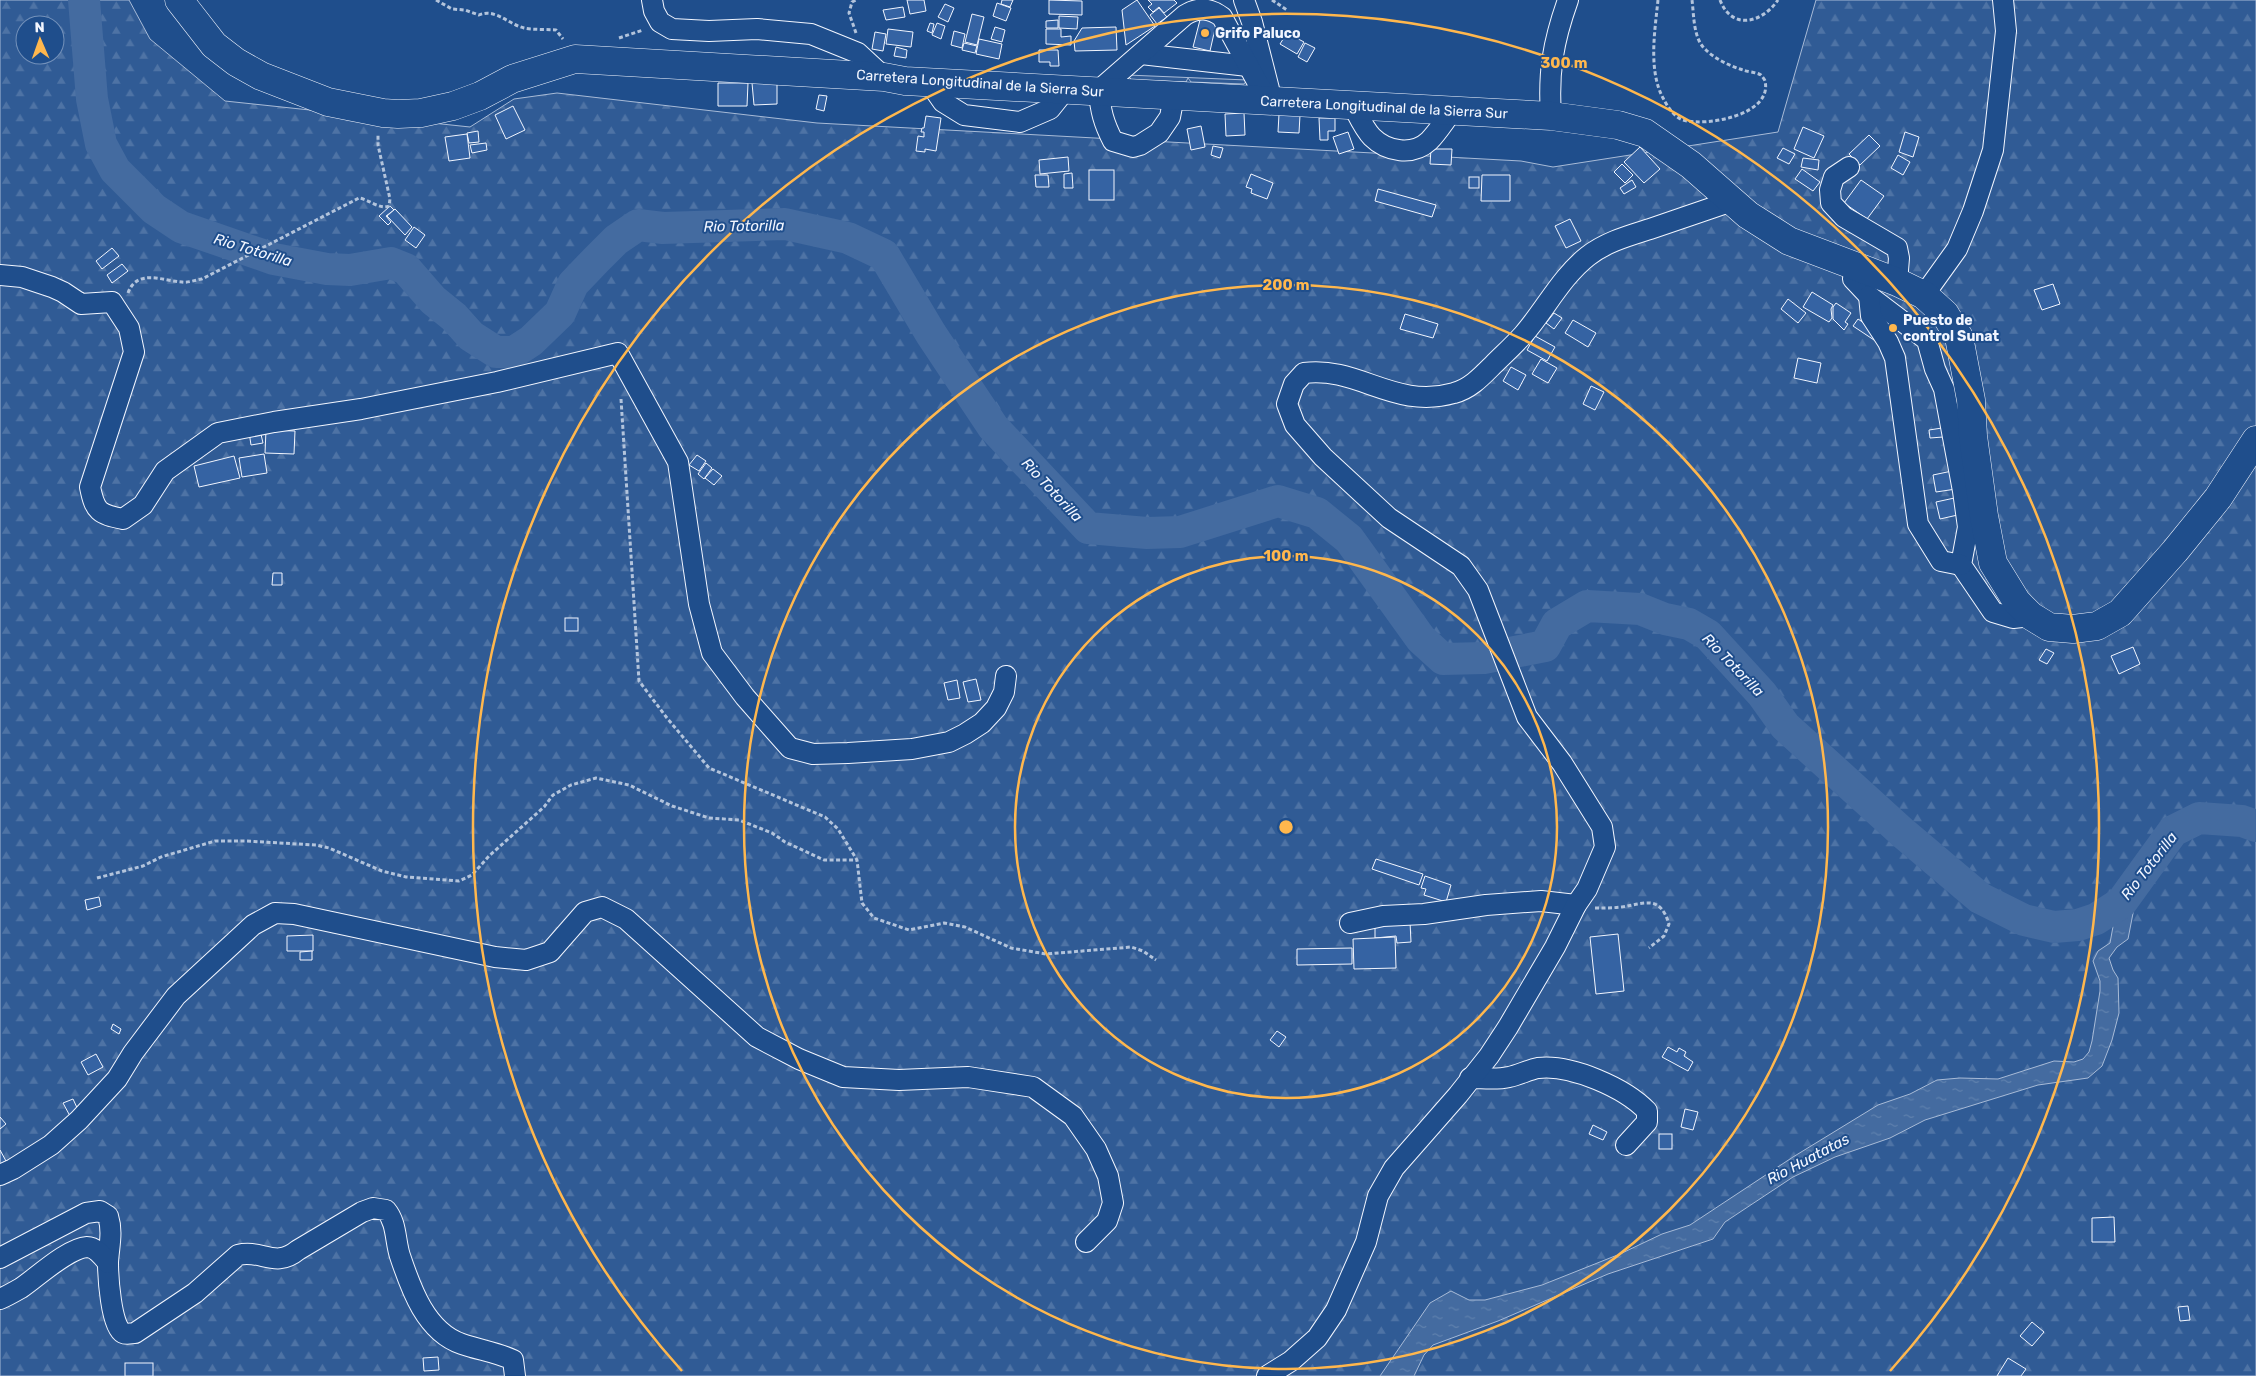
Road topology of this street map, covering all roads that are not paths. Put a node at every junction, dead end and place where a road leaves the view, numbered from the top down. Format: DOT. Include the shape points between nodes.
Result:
graph roads {
  1 [pos="179,0"];
  2 [pos="652,0"];
  3 [pos="1244,0"];
  4 [pos="1568,0"];
  5 [pos="2003,0"];
  6 [pos="1141,54"];
  7 [pos="1248,66"];
  8 [pos="884,77"];
  9 [pos="1099,90"];
  10 [pos="1174,96"];
  11 [pos="1272,101"];
  12 [pos="1352,104"];
  13 [pos="1453,110"];
  14 [pos="1551,116"];
  15 [pos="1849,167"];
  16 [pos="1732,202"];
  17 [pos="1855,266"];
  18 [pos="0,275"];
  19 [pos="1897,282"];
  20 [pos="1924,295"];
  21 [pos="1869,296"];
  22 [pos="2256,440"];
  23 [pos="1961,565"];
  24 [pos="2031,616"];
  25 [pos="1006,676"];
  26 [pos="1576,905"];
  27 [pos="1350,923"];
  28 [pos="1470,1078"];
  29 [pos="1626,1145"];
  30 [pos="0,1175"];
  31 [pos="1086,1242"];
  32 [pos="0,1258"];
  33 [pos="108,1263"];
  34 [pos="1,1294"];
  35 [pos="515,1376"];
  36 [pos="1267,1376"];
  1 -- 8 [label="highway, Carretera Longitudinal de la Sierra Sur" via="214,44 261,76 328,102 398,114 453,106 512,79 575,59"];
  2 -- 8 [label="street" via="660,22 672,29 811,34 858,53"];
  3 -- 11 [label="street"];
  4 -- 14 [label="street" via="1552,52"];
  5 -- 20 [label="street" via="2006,32 1993,150 1957,248"];
  6 -- 7 [label="street"];
  6 -- 7 [label="street" via="1185,14 1202,9 1222,16"];
  6 -- 9 [label="street"];
  7 -- 11 [label="street"];
  8 -- 9 [label="highway, Carretera Longitudinal de la Sierra Sur" via="905,81"];
  9 -- 10 [label="highway, Carretera Longitudinal de la Sierra Sur"];
  9 -- 10 [label="street" via="1104,125 1113,141 1132,146 1140,145 1159,133 1170,117"];
  10 -- 11 [label="highway, Carretera Longitudinal de la Sierra Sur"];
  11 -- 12 [label="highway, Carretera Longitudinal de la Sierra Sur"];
  12 -- 13 [label="highway, Carretera Longitudinal de la Sierra Sur"];
  12 -- 13 [label="street" via="1372,137 1386,147 1412,151 1428,142"];
  13 -- 14 [label="highway, Carretera Longitudinal de la Sierra Sur"];
  14 -- 16 [label="highway, Carretera Longitudinal de la Sierra Sur" via="1618,125 1645,133 1692,165"];
  15 -- 19 [label="street" via="1834,177 1831,203 1844,217 1897,248"];
  16 -- 17 [label="highway, Carretera Longitudinal de la Sierra Sur" via="1789,242"];
  16 -- 26 [label="street" via="1616,240 1589,256 1574,268 1523,335 1478,380 1457,392 1437,398 1407,396 1343,375 1320,371 1304,373 1294,384 1287,404 1290,418 1306,440 1389,518 1461,566 1478,590 1527,717 1562,763 1605,836 1602,856"];
  17 -- 19 [label="highway, Carretera Longitudinal de la Sierra Sur"];
  17 -- 21 [label="street" via="1853,279"];
  18 -- 25 [label="street" via="22,277 68,294 81,304 112,302 129,328 134,352 90,487 94,504 102,515 123,519 143,505 165,471 218,433 487,384 618,353 678,462 699,604 712,653 790,748 813,754 848,753 912,749 949,742 982,723 996,708 1004,692"];
  19 -- 20 [label="highway, Carretera Longitudinal de la Sierra Sur"];
  20 -- 24 [label="highway, Carretera Longitudinal de la Sierra Sur" via="1945,314 1959,337 1971,400 1984,516 1993,564 2017,602"];
  21 -- 23 [label="street" via="1871,316 1895,358 1918,524 1941,561"];
  21 -- 23 [label="street" via="1927,340 1944,389 1968,527"];
  22 -- 24 [label="highway, Carretera Longitudinal de la Sierra Sur" via="2218,498 2120,613 2097,626 2073,629 2049,627"];
  23 -- 24 [label="street" via="1993,612 2013,618"];
  26 -- 27 [label="street" via="1541,901 1486,905 1382,916"];
  26 -- 28 [label="street" via="1508,1027"];
  28 -- 29 [label="street" via="1507,1078 1539,1068 1569,1071 1599,1080 1636,1100 1647,1111 1647,1122"];
  28 -- 36 [label="street" via="1394,1168 1378,1196 1366,1242 1336,1310 1317,1338 1291,1361"];
  30 -- 31 [label="street" via="52,1145 79,1120 117,1079 176,996 253,925 275,913 294,914 495,957 526,960 550,952 584,912 602,907 626,919 757,1037 799,1059 843,1077 899,1080 968,1077 1032,1087 1073,1116 1096,1149 1108,1176 1113,1203 1106,1221"];
  32 -- 33 [label="street" via="86,1214 100,1211 108,1216 111,1224"];
  33 -- 34 [label="street" via="97,1251 87,1247 58,1260 20,1288"];
  33 -- 35 [label="street" via="113,1314 119,1329 130,1334 194,1293 238,1255 247,1253 270,1259 289,1257 362,1212 373,1208 386,1210 393,1221 397,1248 418,1304 443,1334 460,1344 513,1360"];
}
